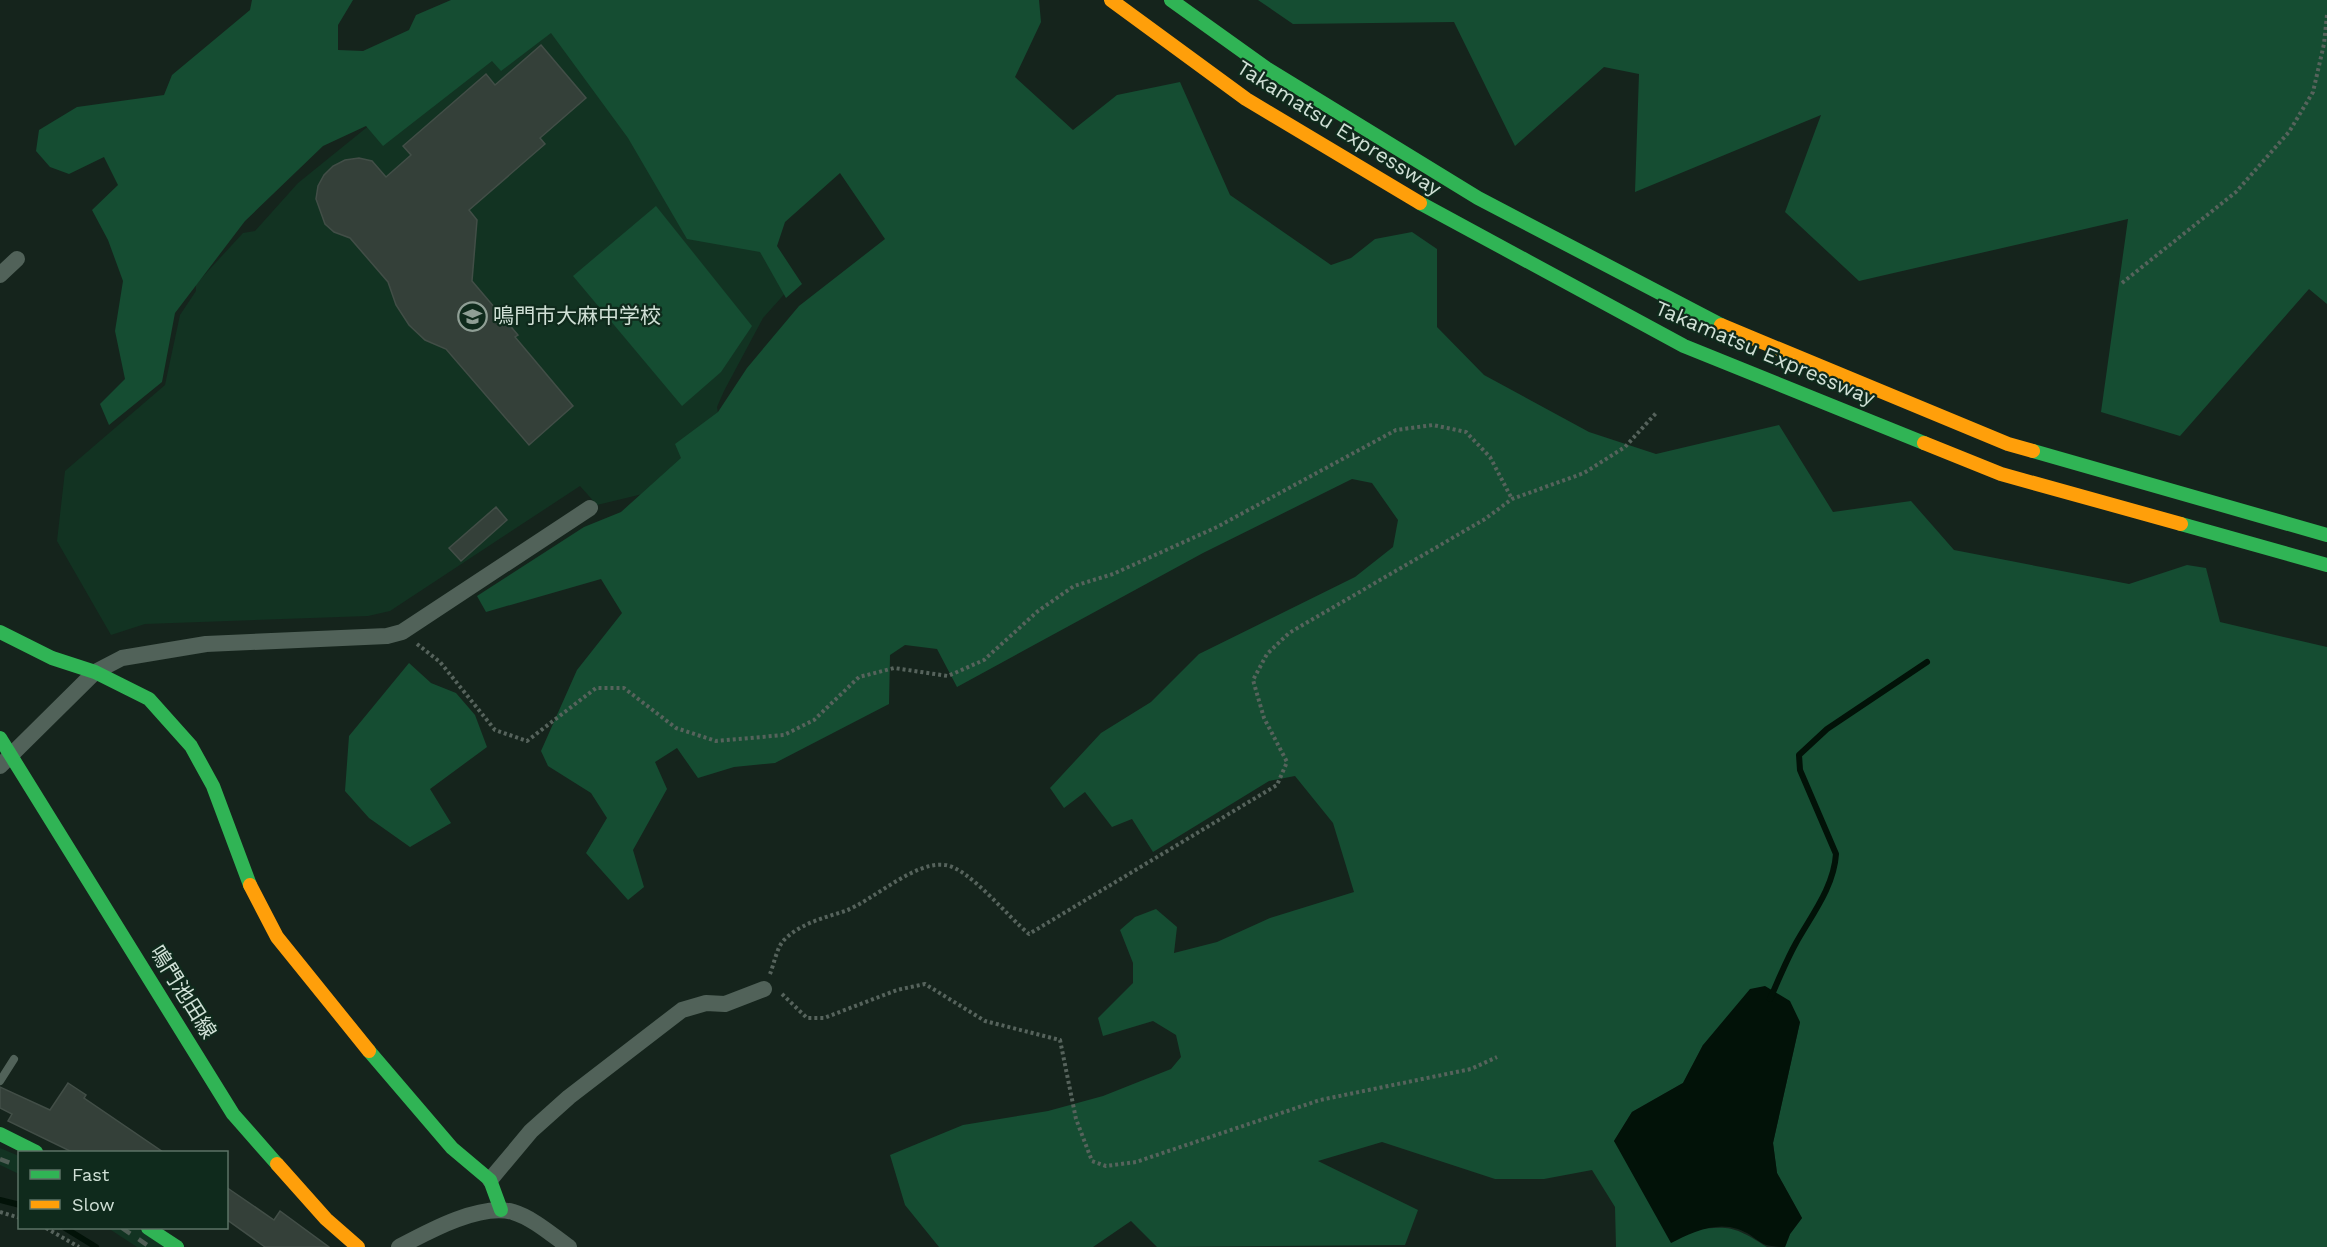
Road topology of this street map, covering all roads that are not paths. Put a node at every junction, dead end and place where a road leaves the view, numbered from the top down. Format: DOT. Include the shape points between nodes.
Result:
graph roads {
  1 [pos="1112,0"];
  2 [pos="1171,0"];
  3 [pos="17,259"];
  4 [pos="0,275"];
  5 [pos="590,508"];
  6 [pos="2327,535"];
  7 [pos="2327,565"];
  8 [pos="0,632"];
  9 [pos="95,672"];
  10 [pos="0,738"];
  11 [pos="5,761"];
  12 [pos="764,989"];
  13 [pos="14,1059"];
  14 [pos="0,1081"];
  15 [pos="0,1134"];
  16 [pos="34,1151"];
  17 [pos="490,1180"];
  18 [pos="501,1210"];
  19 [pos="151,1229"];
  20 [pos="177,1247"];
  21 [pos="358,1247"];
  22 [pos="399,1247"];
  23 [pos="569,1247"];
  1 -- 7 [label="main road, Takamatsu Expressway" via="1246,99 1461,227 1684,346 2001,474"];
  2 -- 6 [label="main road, Takamatsu Expressway" via="1266,68 1478,198 1705,318 2008,444"];
  3 -- 4 [label="street"];
  5 -- 9 [label="street" via="402,632 387,636 206,644 122,658"];
  8 -- 9 [label="main road" via="52,658"];
  9 -- 11 [label="street"];
  9 -- 17 [label="main road" via="149,699 191,746 213,786 253,894 277,937 407,1097 452,1148"];
  10 -- 11 [label="main road, 鳴門池田線"];
  11 -- 21 [label="main road, 鳴門池田線" via="233,1114 326,1219"];
  12 -- 17 [label="street" via="726,1004 706,1003 682,1010 568,1097 531,1131"];
  13 -- 14 [label="lane"];
  15 -- 16 [label="main road"];
  17 -- 18 [label="main road"];
  18 -- 22 [label="street" via="474,1214"];
  18 -- 23 [label="street" via="516,1213"];
  19 -- 20 [label="main road"];
}
